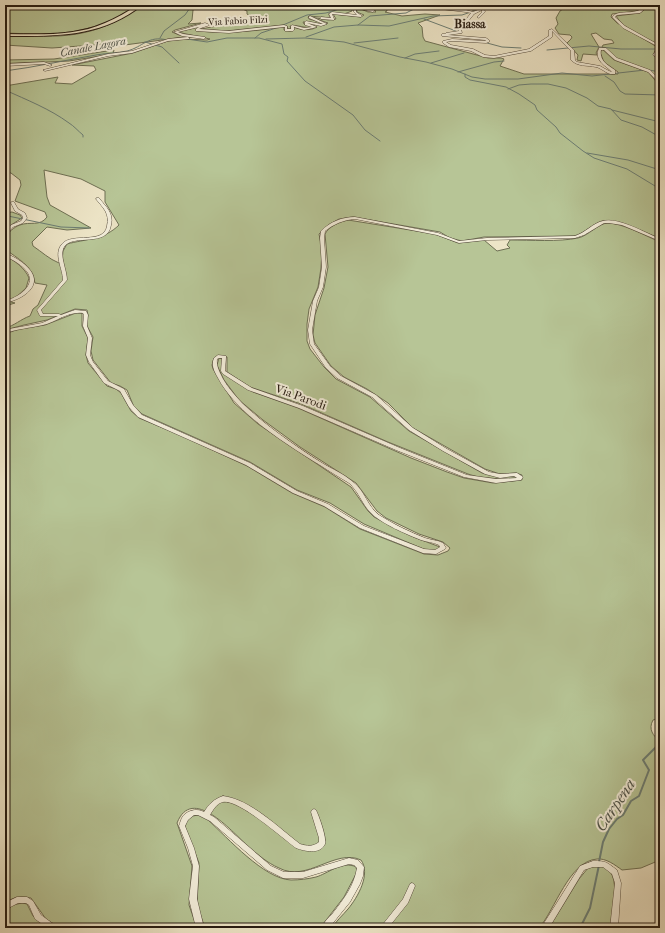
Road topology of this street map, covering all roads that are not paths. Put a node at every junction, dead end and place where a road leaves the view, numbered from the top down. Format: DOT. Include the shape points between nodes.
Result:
graph roads {
  1 [pos="140,5"];
  2 [pos="374,5"];
  3 [pos="385,5"];
  4 [pos="402,5"];
  5 [pos="415,5"];
  6 [pos="473,5"];
  7 [pos="652,5"];
  8 [pos="483,9"];
  9 [pos="473,13"];
  10 [pos="478,17"];
  11 [pos="5,35"];
  12 [pos="660,58"];
  13 [pos="5,65"];
  14 [pos="660,82"];
  15 [pos="98,199"];
  16 [pos="13,203"];
  17 [pos="5,234"];
  18 [pos="660,240"];
  19 [pos="5,254"];
  20 [pos="5,302"];
  21 [pos="76,312"];
  22 [pos="5,332"];
  23 [pos="314,812"];
  24 [pos="206,815"];
  25 [pos="412,886"];
  26 [pos="5,907"];
  27 [pos="330,924"];
  28 [pos="53,928"];
  29 [pos="200,928"];
  30 [pos="325,928"];
  31 [pos="384,928"];
  32 [pos="545,928"];
  33 [pos="614,928"];
  1 -- 11 [label="main road" via="115,21 87,31 59,35"];
  2 -- 13 [label="street, Via Fabio Filzi" via="373,11 354,7 355,12 362,15 360,16 332,13 330,14 334,19 331,20 311,16 309,17 326,23 305,23 316,27 314,28 292,26 293,30 290,31 283,26 229,32 197,30 209,25 204,24 175,32 203,38 168,40 138,50 121,51 49,70 44,69 50,65 46,63"];
  3 -- 4 [label="street" via="400,9 403,8"];
  5 -- 9 [label="street"];
  6 -- 8 [label="street"];
  7 -- 12 [label="street" via="639,12 613,16 624,27 658,46 655,55"];
  8 -- 9 [label="street"];
  8 -- 10 [label="street" via="484,13"];
  9 -- 14 [label="street" via="465,23 458,25 461,32 442,35 488,41 449,40 444,43 484,56 504,56 532,49 551,36 552,30 573,52 573,60 577,64 596,66 608,73 614,73 601,61 598,51 604,49 616,59 650,71"];
  15 -- 21 [label="street" via="109,216 108,231 101,235 64,243 60,255 66,274 65,280 39,310 40,314 49,316"];
  16 -- 17 [label="street" via="16,210 26,218 12,226"];
  18 -- 21 [label="street, Via Parodi" via="624,225 608,222 575,237 487,239 469,242 355,218 341,220 323,232 324,267 310,330 312,344 328,367 339,377 374,396 411,429 445,450 487,473 500,476 515,474 520,477 519,479 496,481 466,476 301,407 250,389 225,373 224,357 216,359 215,369 237,401 278,434 353,484 376,514 417,536 441,544 443,548 436,552 423,551 362,527 326,504 295,492 248,464 140,416 122,390 106,382 91,362 88,355 90,338 84,324 86,315 84,312"];
  19 -- 20 [label="street" via="15,258 30,273 32,282 18,298"];
  21 -- 22 [label="street"];
  23 -- 24 [label="street" via="322,843 311,849 298,846 231,799 223,799 213,804"];
  24 -- 27 [label="street" via="269,868 283,875 303,875 343,862 358,864 361,867 358,881"];
  24 -- 29 [label="street" via="192,813 184,818 182,824 196,866 193,899"];
  25 -- 31 [label="street" via="406,901"];
  26 -- 28 [label="street" via="17,900 27,900 38,917"];
  27 -- 30 [label="street"];
  32 -- 33 [label="street" via="580,872 589,865 600,863 612,869 617,877"];
}
